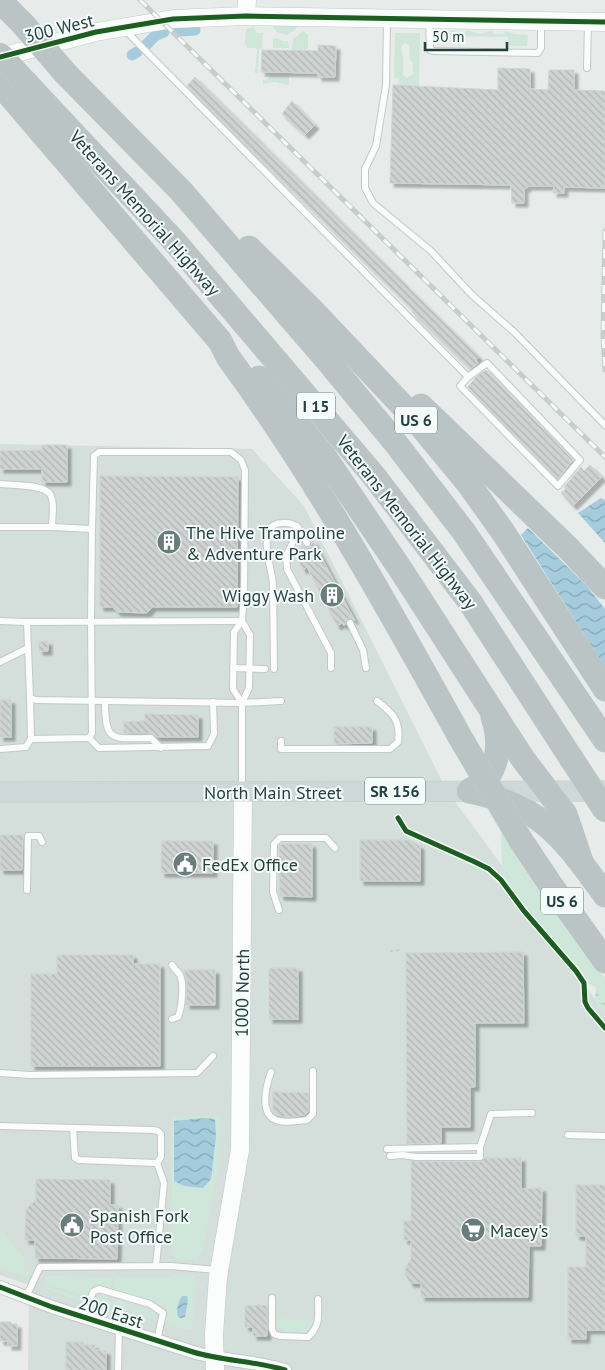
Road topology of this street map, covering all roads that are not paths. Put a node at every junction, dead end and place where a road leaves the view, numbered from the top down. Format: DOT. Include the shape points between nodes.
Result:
graph roads {
  1 [pos="0,1"];
  2 [pos="246,8"];
  3 [pos="387,18"];
  4 [pos="429,19"];
  5 [pos="541,21"];
  6 [pos="596,22"];
  7 [pos="122,27"];
  8 [pos="0,56"];
  9 [pos="586,68"];
  10 [pos="1,86"];
  11 [pos="181,191"];
  12 [pos="313,311"];
  13 [pos="220,341"];
  14 [pos="468,377"];
  15 [pos="605,425"];
  16 [pos="0,484"];
  17 [pos="297,525"];
  18 [pos="0,527"];
  19 [pos="52,527"];
  20 [pos="92,529"];
  21 [pos="307,543"];
  22 [pos="605,587"];
  23 [pos="90,620"];
  24 [pos="0,621"];
  25 [pos="242,621"];
  26 [pos="27,622"];
  27 [pos="350,624"];
  28 [pos="28,648"];
  29 [pos="0,662"];
  30 [pos="233,668"];
  31 [pos="250,668"];
  32 [pos="265,668"];
  33 [pos="274,668"];
  34 [pos="331,668"];
  35 [pos="366,668"];
  36 [pos="605,689"];
  37 [pos="30,698"];
  38 [pos="92,700"];
  39 [pos="105,701"];
  40 [pos="282,701"];
  41 [pos="377,701"];
  42 [pos="214,702"];
  43 [pos="242,703"];
  44 [pos="489,705"];
  45 [pos="89,738"];
  46 [pos="31,739"];
  47 [pos="605,740"];
  48 [pos="281,741"];
  49 [pos="160,748"];
  50 [pos="0,749"];
  51 [pos="469,790"];
  52 [pos="548,790"];
  53 [pos="605,791"];
  54 [pos="0,792"];
  55 [pos="242,792"];
  56 [pos="605,810"];
  57 [pos="42,842"];
  58 [pos="335,848"];
  59 [pos="581,861"];
  60 [pos="27,890"];
  61 [pos="605,895"];
  62 [pos="278,910"];
  63 [pos="605,961"];
  64 [pos="172,965"];
  65 [pos="172,1019"];
  66 [pos="213,1056"];
  67 [pos="313,1071"];
  68 [pos="271,1072"];
  69 [pos="0,1073"];
  70 [pos="532,1113"];
  71 [pos="0,1126"];
  72 [pos="73,1128"];
  73 [pos="568,1135"];
  74 [pos="605,1136"];
  75 [pos="480,1148"];
  76 [pos="387,1149"];
  77 [pos="390,1156"];
  78 [pos="157,1163"];
  79 [pos="156,1266"];
  80 [pos="218,1270"];
  81 [pos="0,1287"];
  82 [pos="26,1297"];
  83 [pos="272,1298"];
  84 [pos="318,1298"];
  85 [pos="84,1318"];
  86 [pos="119,1329"];
  87 [pos="157,1341"];
  88 [pos="215,1364"];
  89 [pos="118,1370"];
  90 [pos="286,1370"];
  1 -- 11 [label="highway, Veterans Memorial Highway / I 15, bridge" via="66,74"];
  2 -- 3 [label="street, 300 West"];
  2 -- 7 [label="street, 300 West"];
  3 -- 4 [label="street, 300 West"];
  3 -- 15 [label="lane" via="386,85 376,146 365,169 369,196 373,203 431,250 472,295 514,332"];
  4 -- 5 [label="street, 300 West"];
  4 -- 5 [label="lane" via="430,50 434,51 538,52"];
  5 -- 6 [label="street, 300 West"];
  6 -- 9 [label="lane"];
  7 -- 8 [label="street, 300 West"];
  7 -- 14 [label="lane"];
  8 -- 56 [label="highway, Veterans Memorial Highway / I 15, bridge" via="175,242 374,476 470,602"];
  10 -- 13 [label="highway, US 6"];
  11 -- 12 [label="highway, US 6" via="252,251"];
  11 -- 47 [label="highway, Veterans Memorial Highway / I 15" via="400,448 464,532"];
  12 -- 22 [label="highway" via="432,416"];
  12 -- 36 [label="highway, US 6" via="416,420 468,483"];
  13 -- 44 [label="highway" via="231,346 324,456"];
  13 -- 63 [label="highway, US 6, bridge" via="345,534 520,840"];
  14 -- 14 [label="lane" via="460,386 558,486 580,460 487,363"];
  16 -- 19 [label="lane" via="48,491 52,502"];
  17 -- 21 [label="lane"];
  17 -- 33 [label="lane" via="278,523 269,530 266,541 273,577"];
  17 -- 34 [label="lane" via="297,534 286,556 287,569 331,653"];
  18 -- 19 [label="lane"];
  19 -- 20 [label="lane"];
  20 -- 23 [label="lane"];
  20 -- 25 [label="lane" via="94,456 99,452 231,452 241,460 245,470"];
  23 -- 25 [label="lane"];
  23 -- 26 [label="lane"];
  23 -- 38 [label="lane"];
  24 -- 26 [label="lane"];
  25 -- 30 [label="lane" via="234,632"];
  25 -- 31 [label="lane" via="250,635"];
  26 -- 28 [label="lane"];
  27 -- 35 [label="lane" via="363,650"];
  28 -- 29 [label="lane"];
  28 -- 37 [label="lane"];
  30 -- 31 [label="lane"];
  30 -- 43 [label="lane" via="233,689"];
  31 -- 32 [label="lane"];
  31 -- 43 [label="lane" via="249,688"];
  37 -- 38 [label="lane"];
  37 -- 46 [label="lane"];
  38 -- 39 [label="lane"];
  38 -- 45 [label="lane" via="92,733"];
  39 -- 42 [label="lane"];
  39 -- 49 [label="lane" via="105,720 111,735 151,738"];
  40 -- 43 [label="lane"];
  41 -- 48 [label="lane" via="393,713 398,726 398,742 390,749 281,749"];
  42 -- 43 [label="lane"];
  42 -- 49 [label="lane" via="214,734 208,746"];
  43 -- 55 [label="lane"];
  44 -- 51 [label="highway" via="496,726 497,756 488,776"];
  44 -- 52 [label="highway"];
  45 -- 46 [label="lane"];
  45 -- 49 [label="lane" via="99,748"];
  46 -- 50 [label="lane" via="26,748"];
  51 -- 52 [label="main road, North Main Street / SR 156"];
  51 -- 55 [label="main road, North Main Street / SR 156"];
  51 -- 59 [label="highway" via="508,802 539,818"];
  52 -- 53 [label="main road, North Main Street / SR 156"];
  52 -- 59 [label="highway" via="565,814"];
  54 -- 55 [label="main road, North Main Street / SR 156"];
  55 -- 80 [label="street, 1000 North" via="240,1150"];
  57 -- 60 [label="lane" via="39,836 28,836"];
  58 -- 62 [label="lane" via="326,838 280,838 274,844 273,892"];
  59 -- 61 [label="highway"];
  64 -- 65 [label="lane" via="180,975 181,984 181,1011"];
  66 -- 69 [label="lane" via="197,1073"];
  67 -- 68 [label="lane" via="313,1114 307,1120 286,1122 271,1118 266,1111 266,1088"];
  70 -- 75 [label="lane" via="491,1114"];
  71 -- 72 [label="lane"];
  72 -- 78 [label="lane" via="75,1158 79,1160"];
  72 -- 78 [label="lane" via="158,1131 160,1157"];
  73 -- 74 [label="lane"];
  75 -- 76 [label="lane"];
  75 -- 77 [label="lane" via="480,1157"];
  78 -- 79 [label="lane" via="164,1183"];
  79 -- 80 [label="lane"];
  79 -- 82 [label="lane" via="40,1266"];
  80 -- 88 [label="street, 1000 North"];
  81 -- 82 [label="street, 200 East"];
  82 -- 85 [label="street, 200 East"];
  83 -- 84 [label="lane" via="274,1334 308,1336 316,1329"];
  85 -- 86 [label="street, 200 East"];
  85 -- 87 [label="lane" via="93,1292 99,1289 150,1304 162,1313"];
  86 -- 87 [label="street, 200 East"];
  86 -- 89 [label="lane"];
  87 -- 88 [label="street, 200 East"];
  88 -- 90 [label="street, 200 East" via="238,1360"];
}
